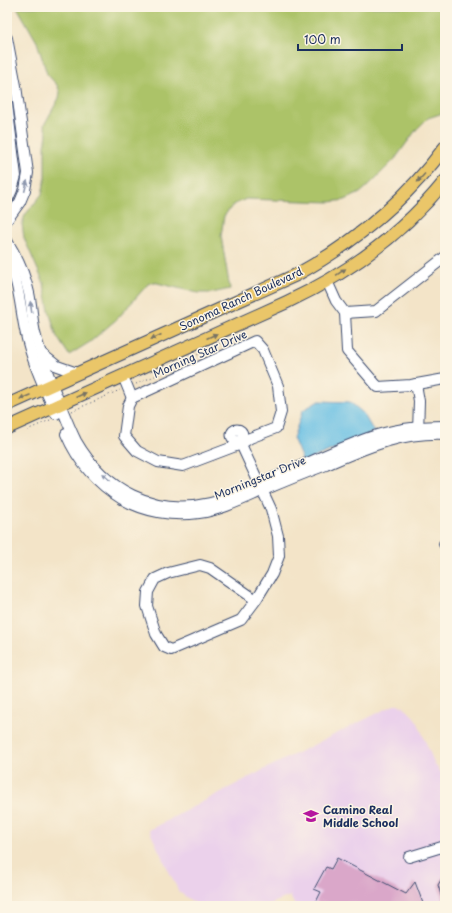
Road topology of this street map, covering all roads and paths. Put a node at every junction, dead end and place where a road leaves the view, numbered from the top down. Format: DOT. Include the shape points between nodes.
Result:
graph roads {
  1 [pos="7,38"];
  2 [pos="7,104"];
  3 [pos="445,147"];
  4 [pos="11,162"];
  5 [pos="27,163"];
  6 [pos="445,181"];
  7 [pos="7,201"];
  8 [pos="7,220"];
  9 [pos="7,241"];
  10 [pos="445,257"];
  11 [pos="7,258"];
  12 [pos="317,263"];
  13 [pos="327,281"];
  14 [pos="347,313"];
  15 [pos="30,328"];
  16 [pos="42,354"];
  17 [pos="77,373"];
  18 [pos="123,376"];
  19 [pos="445,379"];
  20 [pos="413,384"];
  21 [pos="48,387"];
  22 [pos="132,398"];
  23 [pos="7,404"];
  24 [pos="57,406"];
  25 [pos="445,426"];
  26 [pos="7,428"];
  27 [pos="418,430"];
  28 [pos="445,434"];
  29 [pos="240,442"];
  30 [pos="261,488"];
  31 [pos="256,600"];
  32 [pos="445,846"];
  33 [pos="409,857"];
  1 -- 5 [label="street"];
  2 -- 4 [label="street"];
  3 -- 12 [label="main road, Sonoma Ranch Boulevard, one-way" via="418,181 390,208 351,240"];
  4 -- 5 [label="street"];
  4 -- 7 [label="street" via="16,180"];
  8 -- 5 [label="street, one-way" via="18,207 25,190"];
  13 -- 6 [label="main road, Sonoma Ranch Boulevard, one-way" via="395,232"];
  15 -- 9 [label="street, one-way" via="29,293 24,273"];
  10 -- 14 [label="street" via="376,311"];
  11 -- 15 [label="street"];
  12 -- 13 [label="main road"];
  12 -- 17 [label="main road, Sonoma Ranch Boulevard, one-way" via="296,275"];
  13 -- 14 [label="street" via="336,301"];
  18 -- 13 [label="main road, Sonoma Ranch Boulevard, one-way"];
  14 -- 20 [label="street" via="348,351 378,387"];
  15 -- 16 [label="street"];
  15 -- 21 [label="street" via="38,376"];
  16 -- 17 [label="street" via="57,366"];
  16 -- 21 [label="street"];
  17 -- 21 [label="main road, Sonoma Ranch Boulevard"];
  18 -- 22 [label="street"];
  24 -- 18 [label="main road, Sonoma Ranch Boulevard, one-way"];
  19 -- 20 [label="street"];
  20 -- 27 [label="street" via="419,400"];
  21 -- 23 [label="main road, Sonoma Ranch Boulevard, one-way"];
  21 -- 24 [label="street, Morningstar Drive"];
  22 -- 29 [label="street" via="128,406 124,436 137,451 158,462 183,466"];
  22 -- 29 [label="street, Morning Star Drive" via="255,341 263,350 278,386 281,412 276,428"];
  24 -- 26 [label="main road, Sonoma Ranch Boulevard"];
  24 -- 30 [label="street, Morningstar Drive" via="76,455 86,469 108,490 128,502 168,514 200,513 228,505"];
  25 -- 27 [label="street, Morningstar Drive"];
  27 -- 28 [label="street, Morningstar Drive"];
  27 -- 30 [label="street, Morningstar Drive"];
  29 -- 30 [label="street"];
  30 -- 31 [label="street" via="271,509 278,536 279,556 272,574"];
  31 -- 31 [label="street" via="241,620 171,650 164,647 156,634 147,606 148,592 155,579 200,565 210,568"];
  32 -- 33 [label="street"];
}
